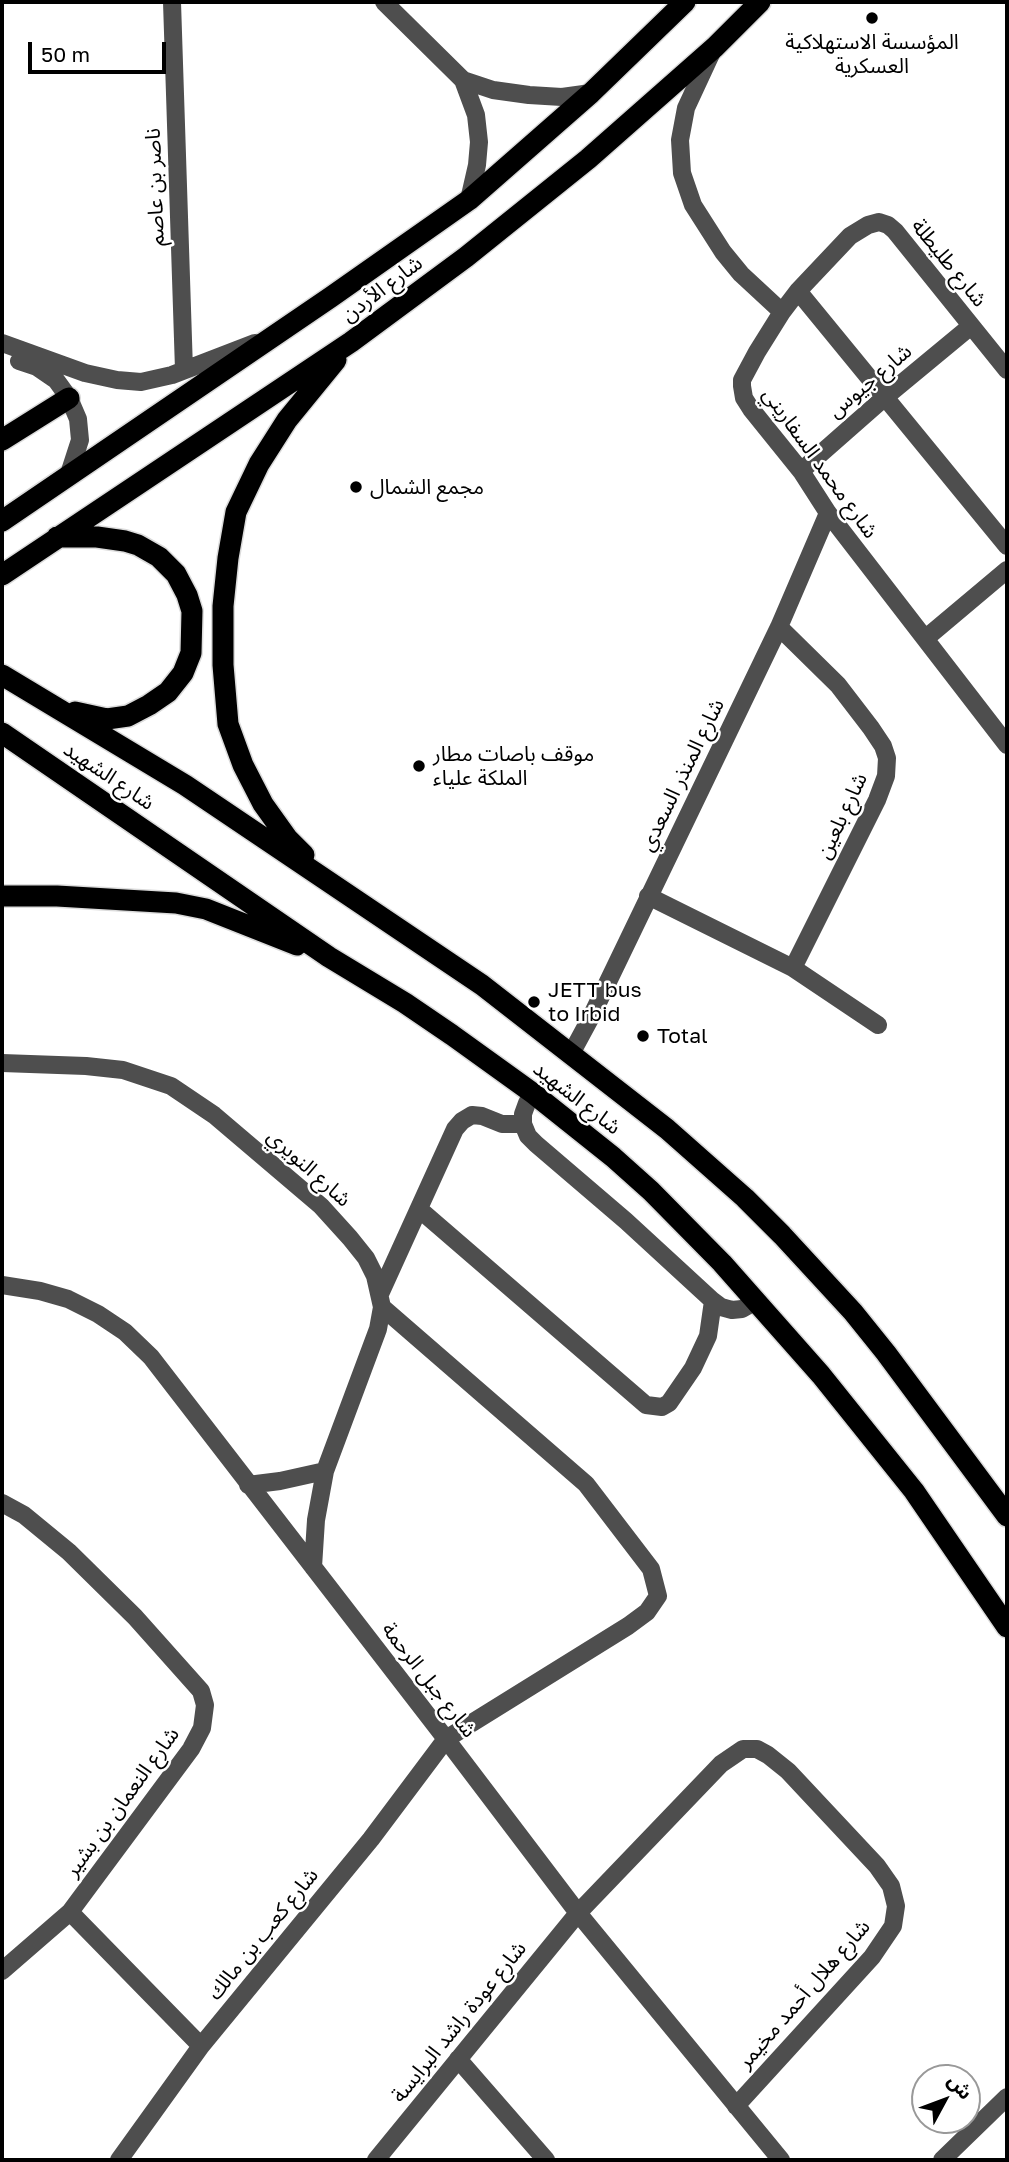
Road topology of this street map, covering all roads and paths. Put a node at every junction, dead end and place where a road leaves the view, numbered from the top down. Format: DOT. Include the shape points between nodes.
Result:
graph roads {
  1 [pos="172,2"];
  2 [pos="384,2"];
  3 [pos="685,2"];
  4 [pos="760,2"];
  5 [pos="715,47"];
  6 [pos="463,80"];
  7 [pos="591,93"];
  8 [pos="470,200"];
  9 [pos="879,222"];
  10 [pos="798,291"];
  11 [pos="782,312"];
  12 [pos="971,326"];
  13 [pos="276,335"];
  14 [pos="351,342"];
  15 [pos="2,343"];
  16 [pos="2,355"];
  17 [pos="184,370"];
  18 [pos="1007,370"];
  19 [pos="85,373"];
  20 [pos="69,398"];
  21 [pos="884,398"];
  22 [pos="2,440"];
  23 [pos="800,471"];
  24 [pos="68,477"];
  25 [pos="828,513"];
  26 [pos="2,521"];
  27 [pos="57,537"];
  28 [pos="1007,546"];
  29 [pos="1007,570"];
  30 [pos="2,575"];
  31 [pos="779,626"];
  32 [pos="926,638"];
  33 [pos="11,680"];
  34 [pos="2,733"];
  35 [pos="1007,745"];
  36 [pos="648,896"];
  37 [pos="2,897"];
  38 [pos="352,898"];
  39 [pos="329,957"];
  40 [pos="793,968"];
  41 [pos="878,1025"];
  42 [pos="571,1054"];
  43 [pos="2,1063"];
  44 [pos="534,1094"];
  45 [pos="523,1124"];
  46 [pos="419,1209"];
  47 [pos="2,1285"];
  48 [pos="381,1300"];
  49 [pos="713,1301"];
  50 [pos="756,1301"];
  51 [pos="325,1471"];
  52 [pos="248,1485"];
  53 [pos="2,1503"];
  54 [pos="1007,1517"];
  55 [pos="313,1567"];
  56 [pos="1007,1627"];
  57 [pos="446,1739"];
  58 [pos="69,1912"];
  59 [pos="578,1913"];
  60 [pos="2,1971"];
  61 [pos="201,2046"];
  62 [pos="458,2059"];
  63 [pos="1007,2097"];
  64 [pos="736,2106"];
  65 [pos="952,2157"];
  66 [pos="119,2160"];
  67 [pos="376,2160"];
  68 [pos="546,2160"];
  69 [pos="781,2160"];
  1 -- 17 [label="street, ناصر بن عاصم"];
  2 -- 6 [label="street"];
  3 -- 7 [label="highway, شارع الأردن"];
  4 -- 5 [label="highway, شارع الأردن"];
  5 -- 11 [label="street" via="686,108 680,140 682,173 693,205 723,252"];
  5 -- 14 [label="highway, شارع الأردن" via="588,159"];
  6 -- 7 [label="street" via="529,95"];
  6 -- 8 [label="street" via="476,115 478,142"];
  7 -- 8 [label="highway, شارع الأردن"];
  8 -- 13 [label="highway, شارع الأردن"];
  9 -- 10 [label="street, شارع محمد السفاريني" via="850,236"];
  9 -- 12 [label="street, شارع طليطلة" via="895,231"];
  10 -- 11 [label="street, شارع محمد السفاريني"];
  10 -- 21 [label="street"];
  11 -- 23 [label="street, شارع محمد السفاريني" via="742,386 744,398"];
  12 -- 18 [label="street, شارع طليطلة"];
  12 -- 21 [label="street, شارع جيوس"];
  13 -- 17 [label="street"];
  13 -- 24 [label="highway, شارع الأردن"];
  14 -- 27 [label="highway, شارع الأردن"];
  14 -- 38 [label="highway" via="287,420 236,512 223,606 223,665 228,724 263,804 288,839"];
  15 -- 19 [label="street"];
  16 -- 20 [label="street" via="37,367 57,380"];
  17 -- 19 [label="street" via="142,382"];
  19 -- 20 [label="street"];
  20 -- 22 [label="highway"];
  20 -- 24 [label="street" via="80,440"];
  21 -- 23 [label="street, شارع جيوس"];
  21 -- 28 [label="street"];
  23 -- 25 [label="street, شارع محمد السفاريني"];
  24 -- 26 [label="highway, شارع الأردن"];
  25 -- 31 [label="street, شارع المنذر السعدي"];
  25 -- 32 [label="street, شارع محمد السفاريني"];
  27 -- 30 [label="highway, شارع الأردن"];
  27 -- 33 [label="highway" via="125,541 159,556 187,595 192,611 191,653 168,692 128,716 88,716 60,707"];
  29 -- 32 [label="street"];
  31 -- 36 [label="street, شارع المنذر السعدي"];
  31 -- 40 [label="street, شارع بلعين" via="838,685 872,728 887,758 877,800"];
  32 -- 35 [label="street, شارع محمد السفاريني"];
  33 -- 38 [label="highway, شارع الشهيد" via="185,785"];
  34 -- 39 [label="highway, شارع الشهيد"];
  36 -- 40 [label="street"];
  36 -- 42 [label="street, شارع المنذر السعدي"];
  37 -- 39 [label="highway" via="192,905"];
  38 -- 42 [label="highway, شارع الشهيد" via="482,985"];
  39 -- 44 [label="highway, شارع الشهيد" via="405,1003"];
  40 -- 41 [label="street"];
  42 -- 54 [label="highway, شارع الشهيد" via="707,1163 818,1273 886,1353"];
  43 -- 48 [label="street, شارع النويري" via="123,1070 171,1086 214,1115 321,1206 366,1258"];
  44 -- 45 [label="street"];
  44 -- 50 [label="highway, شارع الشهيد" via="651,1191"];
  45 -- 46 [label="street" via="502,1124 472,1115 462,1121"];
  45 -- 49 [label="street" via="536,1144"];
  46 -- 48 [label="street"];
  46 -- 49 [label="street" via="646,1405 669,1403 693,1368 708,1336"];
  47 -- 52 [label="street, شارع جبل الرحمة" via="68,1299 125,1332 151,1357"];
  48 -- 51 [label="street" via="378,1329"];
  48 -- 57 [label="street" via="586,1484 651,1569 659,1596 628,1626"];
  49 -- 50 [label="street" via="732,1310"];
  50 -- 56 [label="highway, شارع الشهيد" via="884,1452"];
  51 -- 52 [label="street"];
  51 -- 55 [label="street"];
  52 -- 55 [label="street, شارع جبل الرحمة"];
  53 -- 58 [label="street, شارع النعمان بن بشير" via="69,1552 135,1617 204,1697 202,1728 191,1749"];
  55 -- 57 [label="street, شارع جبل الرحمة"];
  57 -- 59 [label="street, شارع جبل الرحمة"];
  57 -- 61 [label="street, شارع كعب بن مالك" via="371,1839"];
  58 -- 60 [label="street, شارع النعمان بن بشير"];
  58 -- 61 [label="street"];
  59 -- 62 [label="street, شارع عودة راشد البرايسة"];
  59 -- 64 [label="street, شارع جبل الرحمة"];
  59 -- 64 [label="street, شارع هلال أحمد مخيمر" via="721,1764 743,1749 757,1749 788,1771 877,1866 891,1886 896,1906 884,1942"];
  61 -- 66 [label="street, شارع كعب بن مالك"];
  62 -- 67 [label="street, شارع عودة راشد البرايسة"];
  62 -- 68 [label="street"];
  63 -- 65 [label="street"];
  64 -- 69 [label="street, شارع جبل الرحمة"];
}
